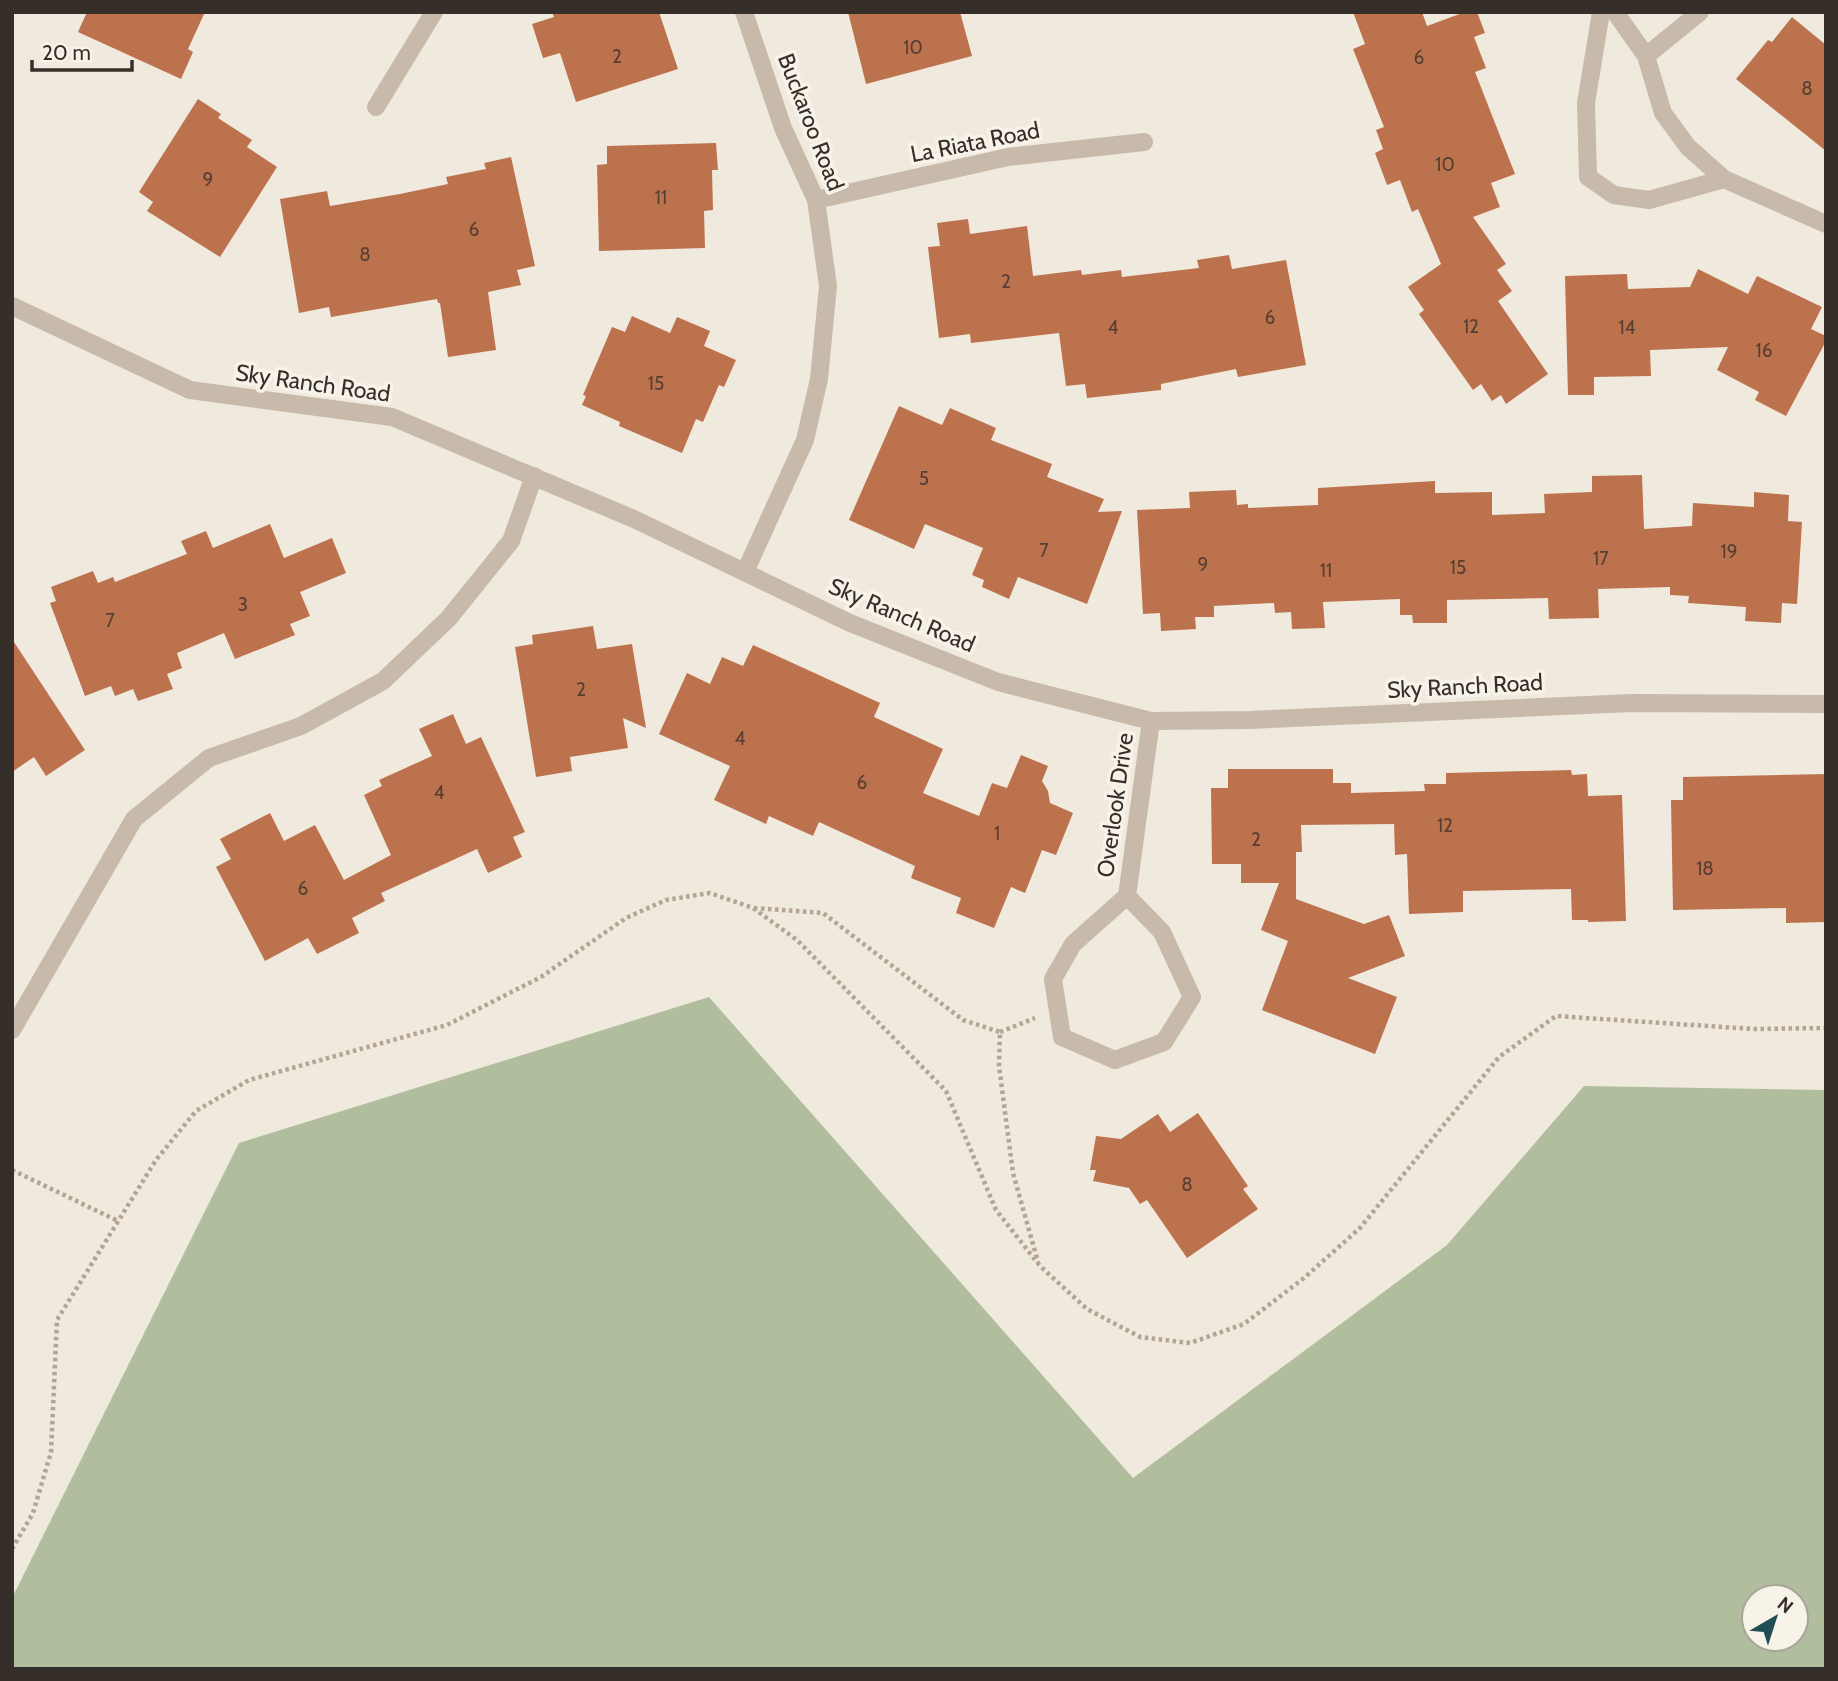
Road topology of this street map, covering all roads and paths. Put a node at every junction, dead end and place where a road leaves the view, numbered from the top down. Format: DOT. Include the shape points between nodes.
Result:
graph roads {
  1 [pos="434,12"];
  2 [pos="744,12"];
  3 [pos="1601,12"];
  4 [pos="1615,12"];
  5 [pos="1700,12"];
  6 [pos="1646,56"];
  7 [pos="376,107"];
  8 [pos="1144,142"];
  9 [pos="1724,179"];
  10 [pos="816,200"];
  11 [pos="1826,224"];
  12 [pos="13,309"];
  13 [pos="534,476"];
  14 [pos="745,572"];
  15 [pos="1826,704"];
  16 [pos="1152,721"];
  17 [pos="1127,896"];
  18 [pos="753,908"];
  19 [pos="1058,1008"];
  20 [pos="1826,1028"];
  21 [pos="12,1030"];
  22 [pos="1000,1032"];
  23 [pos="12,1171"];
  24 [pos="118,1222"];
  25 [pos="1040,1266"];
  26 [pos="12,1549"];
  1 -- 7 [label="street"];
  2 -- 10 [label="street, Buckaroo Road" via="783,128"];
  3 -- 9 [label="street" via="1586,103 1588,177 1614,195 1649,200"];
  4 -- 6 [label="street"];
  5 -- 6 [label="street"];
  6 -- 9 [label="street" via="1663,114 1688,147"];
  8 -- 10 [label="street, La Riata Road" via="1008,158"];
  9 -- 11 [label="street"];
  10 -- 14 [label="street, Buckaroo Road" via="828,286 819,379 805,440"];
  12 -- 13 [label="street, Sky Ranch Road" via="190,390 392,417"];
  13 -- 14 [label="street, Sky Ranch Road"];
  13 -- 21 [label="street" via="511,541 449,618 383,681 300,726 209,758 134,819"];
  14 -- 16 [label="street, Sky Ranch Road" via="850,623 998,682"];
  15 -- 16 [label="street, Sky Ranch Road" via="1632,703"];
  16 -- 17 [label="street, Overlook Drive"];
  17 -- 19 [label="street, Overlook Drive" via="1073,944 1053,979"];
  17 -- 19 [label="street, Overlook Drive" via="1162,932 1192,997 1164,1042 1115,1059 1062,1037"];
  18 -- 22 [label="path" via="823,913 963,1020"];
  18 -- 24 [label="path" via="710,893 666,900 626,918 541,977 447,1025 249,1080 197,1111 156,1160"];
  18 -- 25 [label="path" via="797,940 946,1091 996,1210"];
  19 -- 22 [label="path"];
  20 -- 25 [label="path" via="1753,1029 1556,1016 1499,1057 1350,1237 1244,1324 1190,1343 1140,1337 1087,1308"];
  22 -- 25 [label="path" via="999,1066 1013,1173"];
  23 -- 24 [label="path"];
  24 -- 26 [label="path" via="57,1320 51,1452 33,1513"];
}
